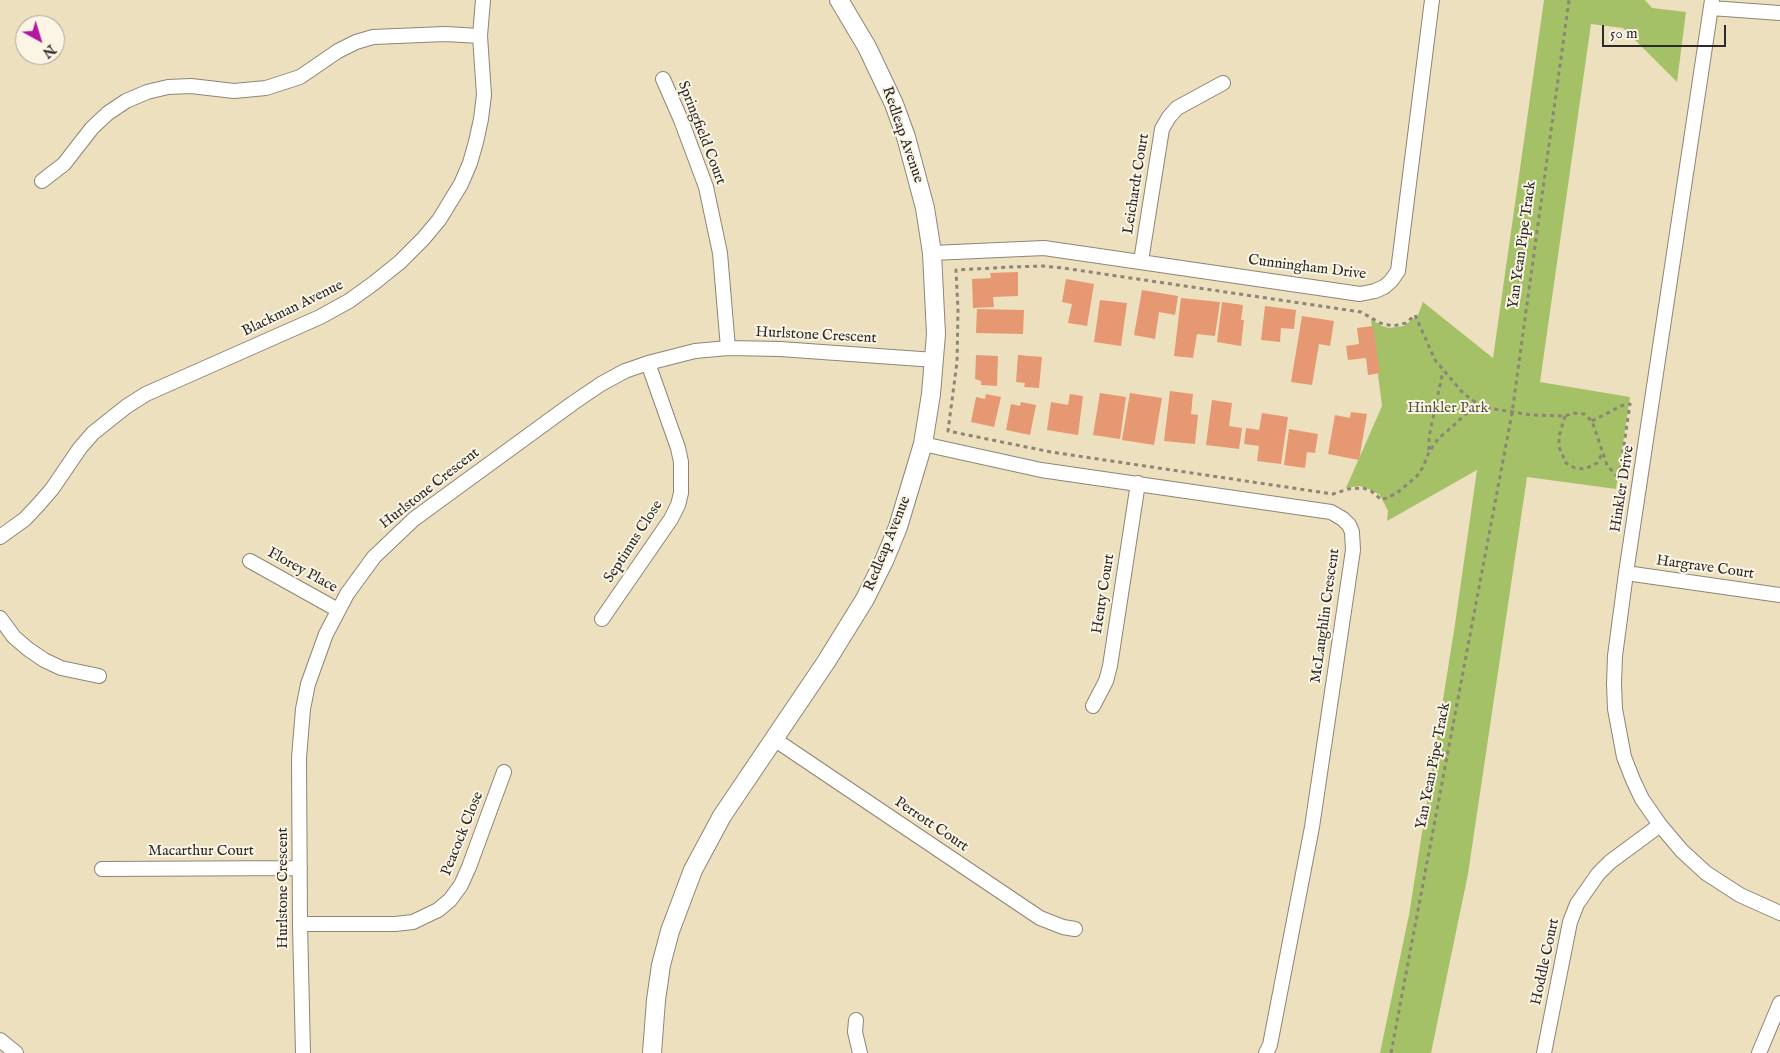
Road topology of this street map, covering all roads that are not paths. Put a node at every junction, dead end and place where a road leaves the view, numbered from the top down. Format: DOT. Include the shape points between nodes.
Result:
graph roads {
  1 [pos="483,0"];
  2 [pos="839,0"];
  3 [pos="1432,0"];
  4 [pos="1732,0"];
  5 [pos="1711,4"];
  6 [pos="1780,13"];
  7 [pos="480,36"];
  8 [pos="663,80"];
  9 [pos="1223,83"];
  10 [pos="42,181"];
  11 [pos="932,254"];
  12 [pos="1141,261"];
  13 [pos="728,348"];
  14 [pos="935,360"];
  15 [pos="648,362"];
  16 [pos="923,444"];
  17 [pos="1138,483"];
  18 [pos="0,537"];
  19 [pos="250,561"];
  20 [pos="1626,573"];
  21 [pos="1780,595"];
  22 [pos="338,610"];
  23 [pos="0,618"];
  24 [pos="602,619"];
  25 [pos="99,676"];
  26 [pos="1093,706"];
  27 [pos="774,739"];
  28 [pos="504,772"];
  29 [pos="1660,825"];
  30 [pos="102,868"];
  31 [pos="300,868"];
  32 [pos="1780,913"];
  33 [pos="300,924"];
  34 [pos="1075,929"];
  35 [pos="1780,1002"];
  36 [pos="856,1020"];
  37 [pos="0,1040"];
  38 [pos="16,1053"];
  39 [pos="303,1053"];
  40 [pos="652,1053"];
  41 [pos="860,1053"];
  42 [pos="1266,1053"];
  43 [pos="1544,1053"];
  44 [pos="1759,1053"];
  1 -- 7 [label="street, Blackman Avenue"];
  2 -- 11 [label="street, Redleap Avenue" via="882,75 906,137 925,208"];
  3 -- 12 [label="street, Cunningham Drive" via="1398,271 1391,281 1375,292 1360,294"];
  4 -- 6 [label="street"];
  5 -- 6 [label="street"];
  5 -- 20 [label="street, Hinkler Drive"];
  7 -- 10 [label="street" via="373,37 338,51 300,76 266,88 234,91 191,86 147,92 108,113 64,164"];
  7 -- 18 [label="street, Blackman Avenue" via="484,95 476,142 461,184 423,239 374,284 349,301 146,394 115,414 80,448 40,504"];
  8 -- 13 [label="street, Springfield Court" via="706,187 720,253"];
  9 -- 12 [label="street, Leichardt Court" via="1177,108 1162,129"];
  11 -- 12 [label="street, Cunningham Drive" via="1044,248"];
  11 -- 14 [label="street, Redleap Avenue"];
  13 -- 14 [label="street, Hurlstone Crescent"];
  13 -- 15 [label="street, Hurlstone Crescent" via="694,351"];
  14 -- 16 [label="street, Redleap Avenue"];
  15 -- 22 [label="street, Hurlstone Crescent" via="601,384 414,519 374,557"];
  15 -- 24 [label="street, Septimus Close" via="678,448 681,492 671,518"];
  16 -- 17 [label="street, McLaughlin Crescent" via="1024,467"];
  16 -- 27 [label="street, Redleap Avenue" via="898,527 869,592"];
  17 -- 26 [label="street, Henty Court" via="1110,666"];
  17 -- 42 [label="street, McLaughlin Crescent" via="1331,512 1343,519 1352,532 1353,550 1312,827"];
  19 -- 22 [label="street, Florey Place"];
  20 -- 21 [label="street, Hargrave Court"];
  20 -- 29 [label="street, Hinkler Drive" via="1616,656 1615,709 1622,750 1633,780"];
  22 -- 31 [label="street, Hurlstone Crescent" via="316,660 303,709 299,758"];
  23 -- 25 [label="street" via="14,637 44,660 61,668"];
  27 -- 34 [label="street, Perrott Court" via="1040,918"];
  27 -- 40 [label="street, Redleap Avenue" via="706,843 682,896 661,965"];
  28 -- 33 [label="street, Peacock Close" via="461,885 438,910 413,922 395,924"];
  29 -- 32 [label="street, Hinkler Drive" via="1711,877 1740,895"];
  29 -- 43 [label="street, Hoddle Court" via="1610,862 1577,904 1570,922"];
  30 -- 31 [label="street, Macarthur Court"];
  31 -- 33 [label="street, Hurlstone Crescent"];
  33 -- 39 [label="street, Hurlstone Crescent"];
  35 -- 44 [label="street"];
  36 -- 41 [label="street"];
  37 -- 38 [label="street"];
}
